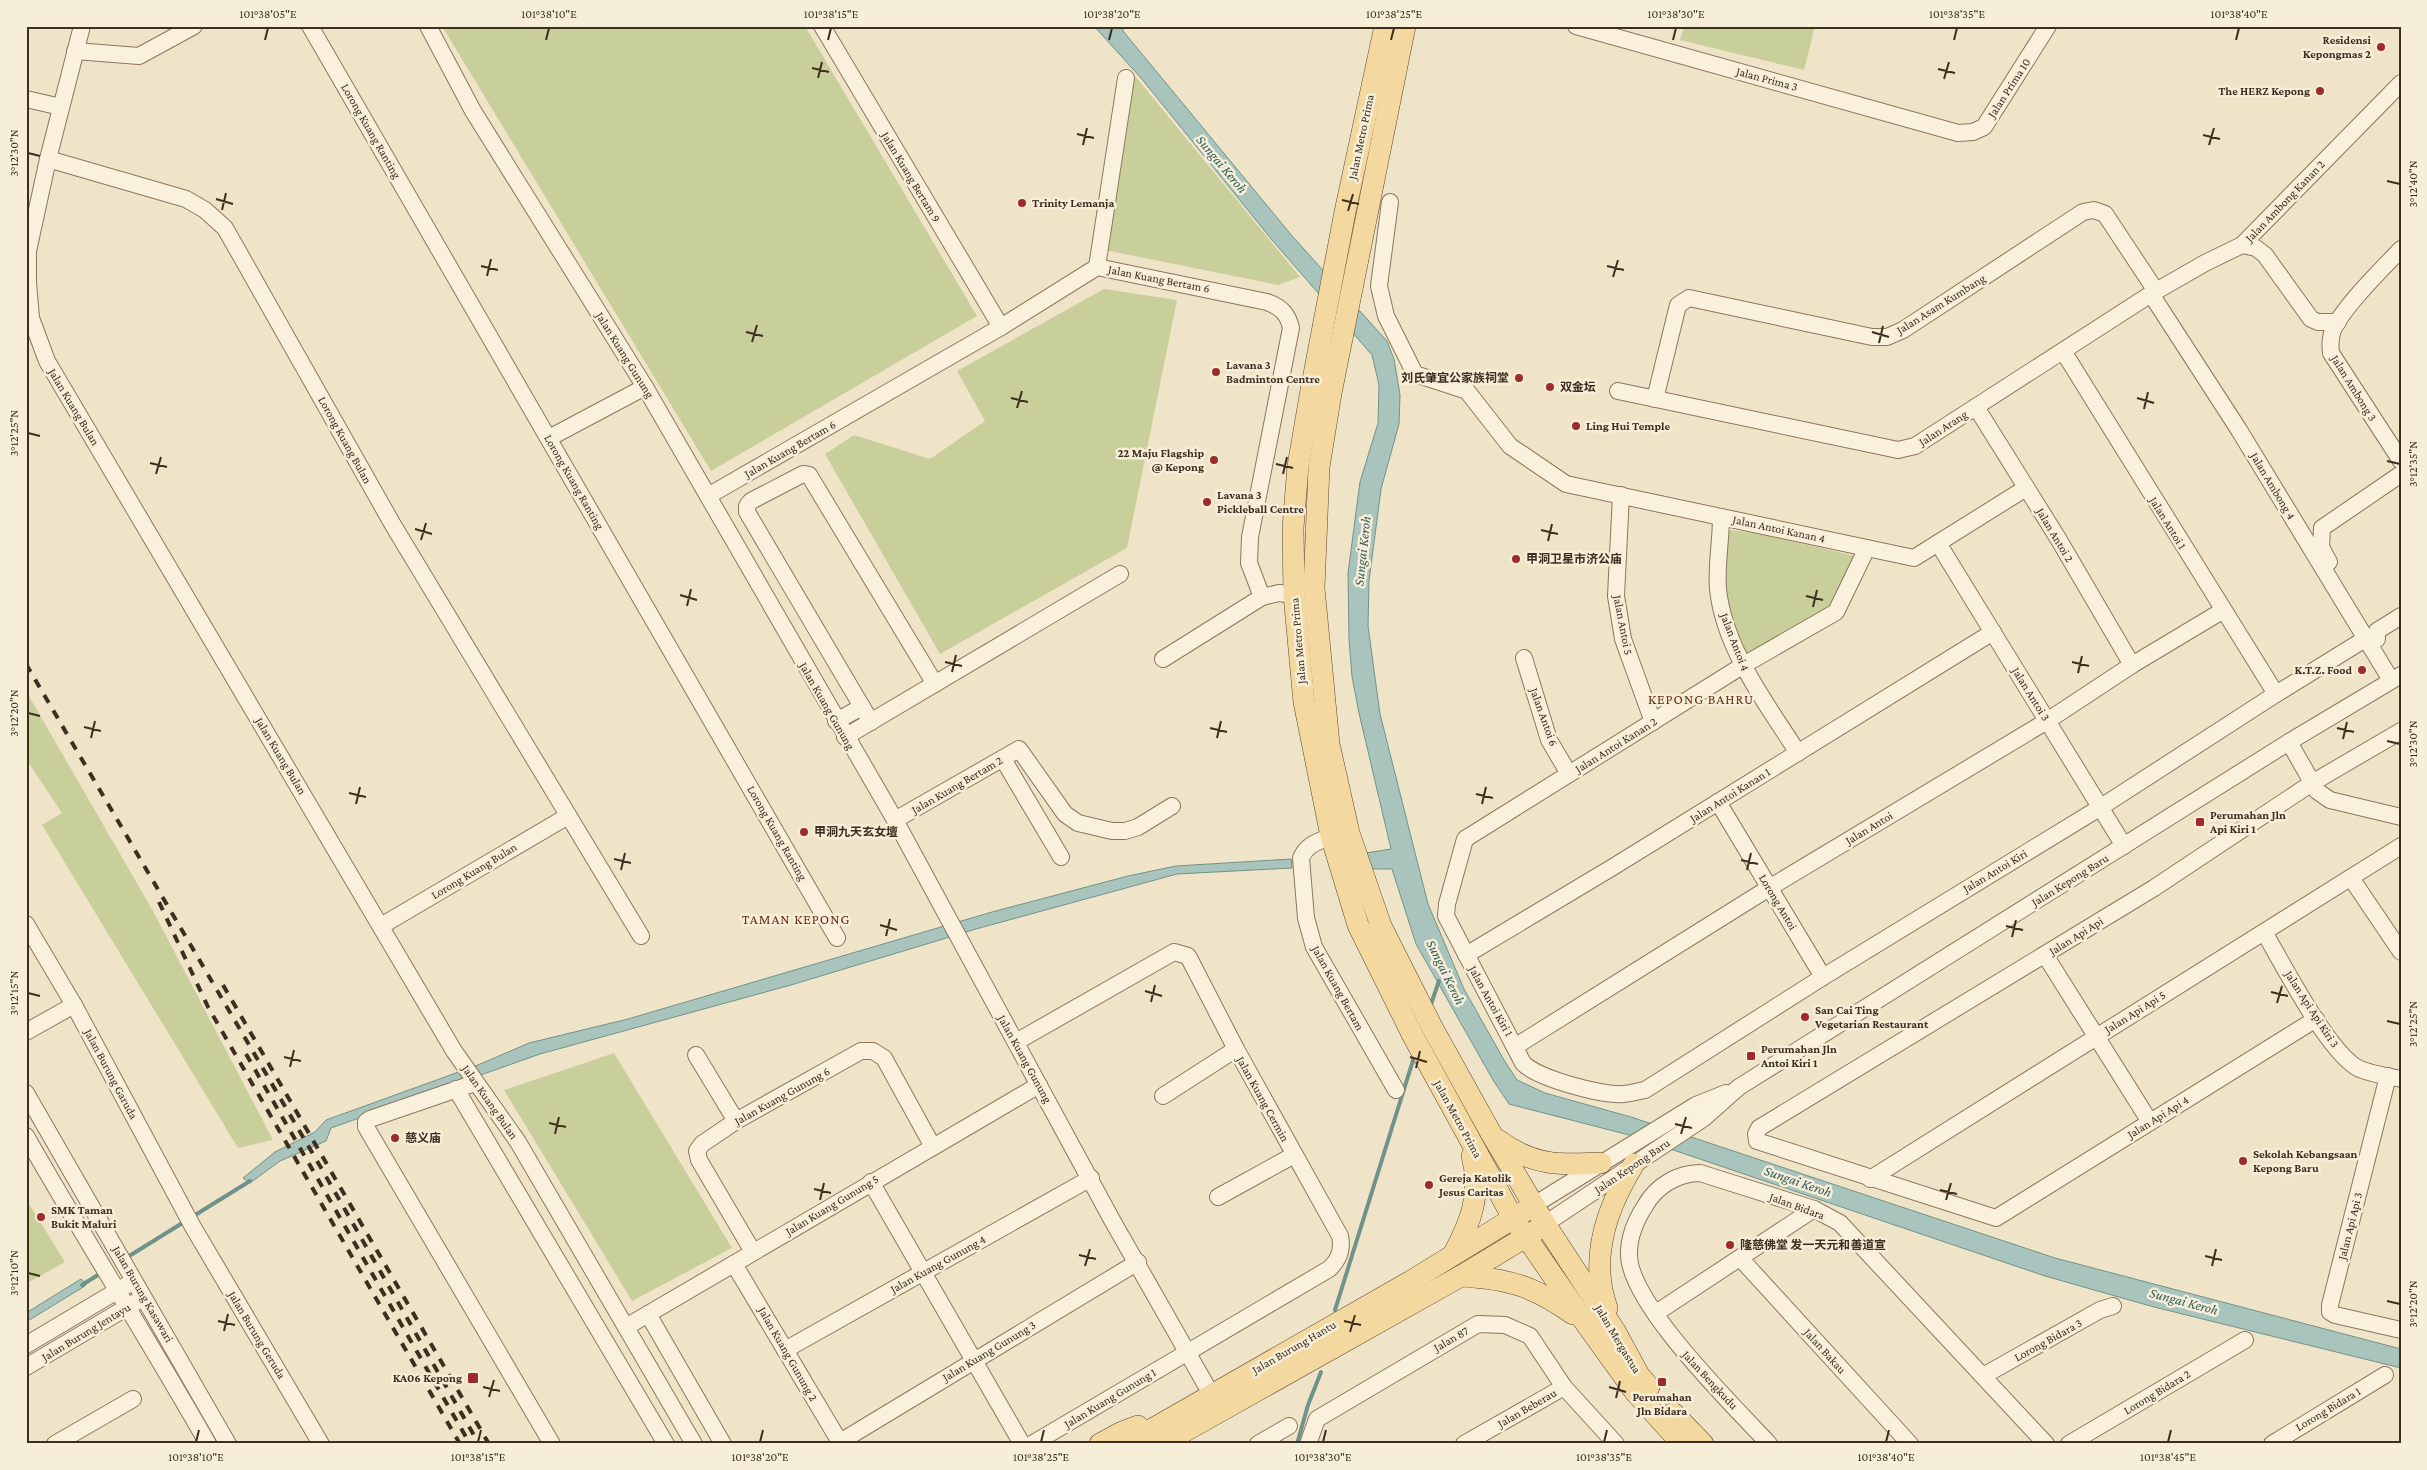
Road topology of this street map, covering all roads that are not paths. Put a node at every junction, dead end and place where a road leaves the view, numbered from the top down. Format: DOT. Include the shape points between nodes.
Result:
graph roads {
  1 [pos="82,26"];
  2 [pos="194,26"];
  3 [pos="310,26"];
  4 [pos="428,26"];
  5 [pos="822,26"];
  6 [pos="1385,26"];
  7 [pos="1405,26"];
  8 [pos="1576,26"];
  9 [pos="2048,26"];
  10 [pos="75,51"];
  11 [pos="1126,78"];
  12 [pos="2401,83"];
  13 [pos="26,99"];
  14 [pos="61,107"];
  15 [pos="1958,133"];
  16 [pos="48,159"];
  17 [pos="1390,202"];
  18 [pos="2242,245"];
  19 [pos="2401,249"];
  20 [pos="27,251"];
  21 [pos="1097,266"];
  22 [pos="2154,293"];
  23 [pos="29,317"];
  24 [pos="2338,322"];
  25 [pos="1002,327"];
  26 [pos="2063,351"];
  27 [pos="645,387"];
  28 [pos="1321,391"];
  29 [pos="1618,391"];
  30 [pos="1655,399"];
  31 [pos="1976,407"];
  32 [pos="549,438"];
  33 [pos="2401,461"];
  34 [pos="2401,474"];
  35 [pos="2026,488"];
  36 [pos="1621,495"];
  37 [pos="708,496"];
  38 [pos="1721,517"];
  39 [pos="2294,523"];
  40 [pos="2326,524"];
  41 [pos="1938,543"];
  42 [pos="1867,548"];
  43 [pos="1120,574"];
  44 [pos="1294,595"];
  45 [pos="1262,597"];
  46 [pos="2222,611"];
  47 [pos="2401,616"];
  48 [pos="1993,632"];
  49 [pos="2371,639"];
  50 [pos="1524,658"];
  51 [pos="1163,659"];
  52 [pos="2132,665"];
  53 [pos="1742,666"];
  54 [pos="2397,677"];
  55 [pos="935,684"];
  56 [pos="2276,694"];
  57 [pos="862,706"];
  58 [pos="836,721"];
  59 [pos="2048,721"];
  60 [pos="871,722"];
  61 [pos="1653,722"];
  62 [pos="2401,731"];
  63 [pos="845,737"];
  64 [pos="2289,742"];
  65 [pos="1798,753"];
  66 [pos="1002,759"];
  67 [pos="1569,774"];
  68 [pos="2312,783"];
  69 [pos="1718,802"];
  70 [pos="1172,806"];
  71 [pos="2101,807"];
  72 [pos="568,816"];
  73 [pos="2401,817"];
  74 [pos="896,820"];
  75 [pos="1331,836"];
  76 [pos="1465,839"];
  77 [pos="2124,846"];
  78 [pos="2401,846"];
  79 [pos="1061,857"];
  80 [pos="2351,878"];
  81 [pos="1769,888"];
  82 [pos="26,924"];
  83 [pos="381,926"];
  84 [pos="2264,932"];
  85 [pos="641,936"];
  86 [pos="837,938"];
  87 [pos="2401,952"];
  88 [pos="1466,955"];
  89 [pos="2045,955"];
  90 [pos="1823,977"];
  91 [pos="74,1005"];
  92 [pos="2316,1019"];
  93 [pos="26,1032"];
  94 [pos="2097,1036"];
  95 [pos="1016,1042"];
  96 [pos="1516,1046"];
  97 [pos="1236,1049"];
  98 [pos="696,1055"];
  99 [pos="2395,1077"];
  100 [pos="475,1082"];
  101 [pos="1039,1085"];
  102 [pos="456,1089"];
  103 [pos="1396,1090"];
  104 [pos="26,1093"];
  105 [pos="1622,1095"];
  106 [pos="1163,1096"];
  107 [pos="736,1121"];
  108 [pos="2150,1122"];
  109 [pos="26,1136"];
  110 [pos="1467,1136"];
  111 [pos="1492,1136"];
  112 [pos="933,1147"];
  113 [pos="1294,1155"];
  114 [pos="1632,1158"];
  115 [pos="1601,1163"];
  116 [pos="1091,1178"];
  117 [pos="1870,1178"];
  118 [pos="870,1182"];
  119 [pos="1218,1197"];
  120 [pos="1534,1205"];
  121 [pos="1814,1209"];
  122 [pos="1514,1218"];
  123 [pos="1545,1224"];
  124 [pos="193,1227"];
  125 [pos="1526,1238"];
  126 [pos="753,1252"];
  127 [pos="1453,1255"];
  128 [pos="1740,1258"];
  129 [pos="1138,1262"];
  130 [pos="734,1264"];
  131 [pos="922,1272"];
  132 [pos="131,1273"];
  133 [pos="1461,1276"];
  134 [pos="114,1284"];
  135 [pos="145,1296"];
  136 [pos="2114,1306"];
  137 [pos="128,1307"];
  138 [pos="1656,1313"];
  139 [pos="648,1314"];
  140 [pos="1584,1321"];
  141 [pos="626,1327"];
  142 [pos="1615,1330"];
  143 [pos="2401,1330"];
  144 [pos="2245,1340"];
  145 [pos="26,1345"];
  146 [pos="785,1350"];
  147 [pos="1188,1351"];
  148 [pos="974,1360"];
  149 [pos="26,1367"];
  150 [pos="2385,1374"];
  151 [pos="1983,1376"];
  152 [pos="1564,1386"];
  153 [pos="1211,1394"];
  154 [pos="133,1399"];
  155 [pos="1230,1406"];
  156 [pos="1174,1415"];
  157 [pos="1289,1426"];
  158 [pos="1474,1442"];
  159 [pos="840,1443"];
  160 [pos="55,1444"];
  161 [pos="208,1444"];
  162 [pos="228,1444"];
  163 [pos="321,1444"];
  164 [pos="552,1444"];
  165 [pos="666,1444"];
  166 [pos="694,1444"];
  167 [pos="723,1444"];
  168 [pos="1022,1444"];
  169 [pos="1032,1444"];
  170 [pos="1100,1444"];
  171 [pos="1126,1444"];
  172 [pos="1162,1444"];
  173 [pos="1183,1444"];
  174 [pos="1258,1444"];
  175 [pos="1308,1444"];
  176 [pos="1616,1444"];
  177 [pos="1682,1444"];
  178 [pos="1703,1444"];
  179 [pos="1768,1444"];
  180 [pos="1910,1444"];
  181 [pos="2046,1444"];
  182 [pos="2069,1444"];
  183 [pos="2272,1444"];
  1 -- 10 [label="street, Jalan Kuang Bulan"];
  2 -- 10 [label="street" via="139,56"];
  3 -- 32 [label="street, Lorong Kuang Ranting"];
  4 -- 27 [label="street, Jalan Kuang Gunung" via="473,111"];
  5 -- 25 [label="street, Jalan Kuang Bertam 9"];
  6 -- 28 [label="main road, Jalan Metro Prima" via="1345,212"];
  7 -- 28 [label="main road, Jalan Metro Prima" via="1366,219"];
  8 -- 15 [label="street, Jalan Prima 3"];
  9 -- 15 [label="street, Jalan Prima 10" via="1984,127"];
  10 -- 14 [label="street, Jalan Kuang Bulan"];
  11 -- 21 [label="street"];
  12 -- 18 [label="street, Jalan Ambong Kanan 2"];
  13 -- 14 [label="street"];
  14 -- 16 [label="street, Jalan Kuang Bulan"];
  16 -- 20 [label="street, Jalan Kuang Bulan"];
  16 -- 72 [label="street, Lorong Kuang Bulan" via="186,199 205,210 225,228 393,525"];
  17 -- 36 [label="street, Jalan Antoi Kanan 4" via="1379,286 1386,316 1415,374 1467,392 1510,446 1566,484"];
  18 -- 22 [label="street, Jalan Ambong Kanan 2"];
  18 -- 24 [label="street" via="2256,248 2265,255 2311,319"];
  19 -- 24 [label="street, Jalan Ambong 3" via="2374,276"];
  20 -- 23 [label="street, Jalan Kuang Bulan"];
  21 -- 25 [label="street, Jalan Kuang Bertam 6"];
  21 -- 45 [label="street, Jalan Kuang Bertam 6" via="1267,302 1289,319 1291,328 1250,537 1249,564"];
  22 -- 26 [label="street, Jalan Arang"];
  22 -- 30 [label="street, Jalan Asam Kumbang" via="2105,214 2094,210 2083,212 1903,330 1887,337 1872,337 1689,298 1683,300 1678,305"];
  22 -- 39 [label="street, Jalan Ambong 4"];
  23 -- 83 [label="street, Jalan Kuang Bulan" via="47,361"];
  24 -- 33 [label="street, Jalan Ambong 3" via="2330,342 2331,353"];
  25 -- 37 [label="street, Jalan Kuang Bertam 6"];
  26 -- 31 [label="street, Jalan Arang"];
  26 -- 46 [label="street, Jalan Antoi 1"];
  27 -- 32 [label="street"];
  27 -- 37 [label="street, Jalan Kuang Gunung"];
  28 -- 44 [label="main road, Jalan Metro Prima" via="1298,466 1293,528"];
  28 -- 111 [label="main road, Jalan Metro Prima" via="1314,588 1329,744 1349,833 1381,926"];
  29 -- 30 [label="street, Jalan Arang"];
  30 -- 31 [label="street, Jalan Arang" via="1898,450 1915,446"];
  31 -- 35 [label="street, Jalan Antoi 2"];
  32 -- 86 [label="street, Lorong Kuang Ranting"];
  34 -- 40 [label="street"];
  35 -- 41 [label="street, Jalan Antoi Kanan 4"];
  35 -- 52 [label="street, Jalan Antoi 2"];
  36 -- 38 [label="street, Jalan Antoi Kanan 4"];
  36 -- 61 [label="street, Jalan Antoi 5" via="1616,596 1623,639"];
  37 -- 58 [label="street, Jalan Kuang Gunung"];
  38 -- 42 [label="street, Jalan Antoi Kanan 4"];
  38 -- 53 [label="street, Jalan Antoi 4" via="1718,588"];
  39 -- 40 [label="street" via="2306,526"];
  39 -- 49 [label="street, Jalan Ambong 4"];
  40 -- 49 [label="street, Jalan Ambong 4" via="2320,539 2323,553"];
  41 -- 42 [label="street, Jalan Antoi Kanan 4" via="1914,558"];
  41 -- 48 [label="street, Jalan Antoi 3"];
  42 -- 53 [label="street, Jalan Antoi Kanan 2" via="1836,612"];
  43 -- 55 [label="street"];
  44 -- 45 [label="street" via="1279,593"];
  44 -- 75 [label="main road, Jalan Metro Prima" via="1304,702"];
  45 -- 51 [label="street"];
  46 -- 52 [label="street, Jalan Antoi"];
  46 -- 56 [label="street, Jalan Antoi 1"];
  47 -- 49 [label="street, Jalan Antoi Kiri" via="2377,631"];
  48 -- 59 [label="street, Jalan Antoi 3"];
  48 -- 65 [label="street, Jalan Antoi Kanan 1"];
  49 -- 54 [label="street, Jalan Ambong 4"];
  49 -- 56 [label="street, Jalan Antoi Kiri"];
  50 -- 67 [label="street, Jalan Antoi 6" via="1549,740"];
  52 -- 59 [label="street, Jalan Antoi"];
  53 -- 61 [label="street, Jalan Antoi Kanan 2"];
  53 -- 65 [label="street, Jalan Antoi 4"];
  54 -- 64 [label="street, Jalan Kepong Baru"];
  55 -- 57 [label="street" via="813,479 804,474 751,501 747,512"];
  55 -- 60 [label="street"];
  56 -- 71 [label="street, Jalan Antoi Kiri"];
  57 -- 58 [label="street"];
  57 -- 60 [label="street"];
  58 -- 63 [label="street, Jalan Kuang Gunung"];
  59 -- 71 [label="street, Jalan Antoi 3"];
  59 -- 81 [label="street, Jalan Antoi"];
  60 -- 63 [label="street"];
  61 -- 67 [label="street, Jalan Antoi Kanan 2"];
  62 -- 68 [label="street, Jalan Api Api"];
  63 -- 74 [label="street, Jalan Kuang Gunung"];
  64 -- 68 [label="street"];
  64 -- 77 [label="street, Jalan Kepong Baru"];
  65 -- 69 [label="street, Jalan Antoi Kanan 1"];
  66 -- 70 [label="street, Jalan Kuang Bertam 2" via="1019,749 1065,814 1078,823 1125,831 1138,827"];
  66 -- 74 [label="street, Jalan Kuang Bertam 2"];
  66 -- 79 [label="street"];
  67 -- 76 [label="street, Jalan Antoi Kanan 2"];
  68 -- 73 [label="street" via="2330,800"];
  68 -- 89 [label="street, Jalan Api Api" via="2154,888"];
  69 -- 81 [label="street, Lorong Antoi"];
  69 -- 88 [label="street, Jalan Antoi Kanan 1"];
  71 -- 77 [label="street, Jalan Antoi 3"];
  71 -- 90 [label="street, Jalan Antoi Kiri"];
  72 -- 83 [label="street, Lorong Kuang Bulan"];
  72 -- 85 [label="street, Lorong Kuang Bulan"];
  74 -- 95 [label="street, Jalan Kuang Gunung"];
  75 -- 103 [label="street, Jalan Kuang Bertam" via="1311,844 1301,858 1308,930 1314,947"];
  75 -- 110 [label="main road, Jalan Metro Prima" via="1358,926"];
  76 -- 88 [label="street, Jalan Antoi Kiri 1" via="1446,916"];
  77 -- 114 [label="street, Jalan Kepong Baru"];
  78 -- 80 [label="street, Jalan Api Api 5"];
  80 -- 84 [label="street, Jalan Api Api 5"];
  80 -- 87 [label="street"];
  81 -- 90 [label="street, Lorong Antoi"];
  81 -- 96 [label="street, Jalan Antoi"];
  82 -- 91 [label="street, Jalan Burung Garuda"];
  83 -- 100 [label="street, Jalan Kuang Bulan"];
  84 -- 92 [label="street, Jalan Api Api Kiri 3"];
  84 -- 94 [label="street, Jalan Api Api 5"];
  88 -- 96 [label="street, Jalan Antoi Kiri 1"];
  89 -- 94 [label="street"];
  89 -- 117 [label="street, Jalan Api Api" via="1759,1128 1756,1134 1757,1141"];
  90 -- 105 [label="street, Jalan Antoi Kiri" via="1646,1090"];
  91 -- 93 [label="street"];
  91 -- 124 [label="street, Jalan Burung Garuda"];
  92 -- 99 [label="street, Jalan Api Api Kiri 3" via="2345,1058 2358,1068"];
  92 -- 108 [label="street, Jalan Api Api 4"];
  94 -- 108 [label="street"];
  94 -- 117 [label="street, Jalan Api Api 5"];
  95 -- 97 [label="street, Jalan Kuang Cermin" via="1174,952 1188,956"];
  95 -- 101 [label="street, Jalan Kuang Gunung"];
  96 -- 105 [label="street, Jalan Antoi Kiri 1" via="1528,1069 1558,1081"];
  97 -- 106 [label="street"];
  97 -- 113 [label="street, Jalan Kuang Cermin"];
  98 -- 107 [label="street"];
  99 -- 143 [label="street, Jalan Api Api 3" via="2330,1312 2335,1316"];
  100 -- 102 [label="street"];
  100 -- 141 [label="street, Jalan Kuang Bulan" via="518,1142"];
  101 -- 112 [label="street, Jalan Kuang Gunung 5"];
  101 -- 116 [label="street, Jalan Kuang Gunung"];
  102 -- 164 [label="street" via="370,1119 366,1127"];
  102 -- 165 [label="street"];
  104 -- 132 [label="street, Jalan Burung Kasawari"];
  107 -- 112 [label="street, Jalan Kuang Gunung 6" via="861,1051 873,1051 884,1058"];
  107 -- 126 [label="street, Jalan Kuang Gunung 6" via="697,1151 699,1160"];
  108 -- 117 [label="street, Jalan Api Api 4" via="2000,1216 1991,1218"];
  109 -- 134 [label="street, Jalan Burung Kasawari"];
  110 -- 122 [label="main road, Jalan Metro Prima"];
  110 -- 127 [label="main road" via="1477,1179 1477,1194 1465,1233"];
  111 -- 115 [label="main road" via="1516,1153 1533,1160 1562,1164"];
  111 -- 120 [label="main road, Jalan Metro Prima"];
  112 -- 118 [label="street, Jalan Kuang Gunung 5"];
  113 -- 119 [label="street"];
  113 -- 147 [label="street, Jalan Kuang Cermin" via="1340,1236 1342,1248 1336,1264"];
  114 -- 115 [label="street, Jalan Kepong Baru"];
  114 -- 123 [label="street, Jalan Kepong Baru"];
  114 -- 142 [label="main road" via="1614,1199 1602,1242 1600,1284"];
  115 -- 120 [label="street, Jalan Kepong Baru"];
  116 -- 129 [label="street, Jalan Kuang Gunung"];
  116 -- 131 [label="street, Jalan Kuang Gunung 4"];
  118 -- 126 [label="street, Jalan Kuang Gunung 5"];
  118 -- 131 [label="street"];
  120 -- 122 [label="main road, Jalan Burung Hantu"];
  120 -- 123 [label="main road, Jalan Metro Prima"];
  121 -- 128 [label="street"];
  121 -- 138 [label="street, Jalan Bidara" via="1700,1173 1687,1173 1662,1186 1651,1196 1636,1220 1628,1253 1642,1294"];
  121 -- 151 [label="street, Jalan Bidara" via="1840,1223"];
  122 -- 125 [label="main road, Jalan Metro Prima"];
  122 -- 127 [label="main road, Jalan Burung Hantu"];
  123 -- 125 [label="main road, Jalan Burung Hantu"];
  123 -- 142 [label="main road, Jalan Mergastua"];
  124 -- 163 [label="street, Jalan Burung Geruda"];
  125 -- 133 [label="main road, Jalan Burung Hantu"];
  125 -- 140 [label="main road, Jalan Mergastua"];
  126 -- 130 [label="street, Jalan Kuang Gunung 5"];
  127 -- 153 [label="main road, Jalan Burung Hantu"];
  128 -- 138 [label="street"];
  128 -- 180 [label="street, Jalan Bakau"];
  129 -- 147 [label="street, Jalan Kuang Gunung"];
  129 -- 148 [label="street, Jalan Kuang Gunung 3"];
  130 -- 139 [label="street, Jalan Kuang Gunung 5"];
  130 -- 146 [label="street, Jalan Kuang Gunung 2"];
  131 -- 146 [label="street, Jalan Kuang Gunung 4"];
  131 -- 148 [label="street"];
  132 -- 134 [label="street, Jalan Burung Jentayu"];
  132 -- 135 [label="street, Jalan Burung Kasawari"];
  133 -- 140 [label="main road" via="1509,1282 1544,1294"];
  133 -- 155 [label="main road, Jalan Burung Hantu"];
  134 -- 137 [label="street, Jalan Burung Kasawari"];
  134 -- 145 [label="street, Jalan Burung Jentayu"];
  135 -- 137 [label="street, Jalan Burung Jentayu"];
  135 -- 162 [label="street, Jalan Burung Kasawari"];
  136 -- 151 [label="street, Lorong Bidara 3" via="2100,1310"];
  137 -- 149 [label="street, Jalan Burung Jentayu"];
  137 -- 161 [label="street, Jalan Burung Kasawari"];
  138 -- 179 [label="street, Jalan Bengkudu" via="1674,1341"];
  139 -- 141 [label="street, Jalan Kuang Gunung 5"];
  139 -- 167 [label="street"];
  140 -- 177 [label="main road, Jalan Mergastua" via="1636,1393"];
  141 -- 166 [label="street, Jalan Kuang Bulan"];
  142 -- 178 [label="main road, Jalan Mergastua" via="1639,1375"];
  144 -- 182 [label="street, Lorong Bidara 2"];
  146 -- 159 [label="street, Jalan Kuang Gunung 2"];
  147 -- 153 [label="street, Jalan Kuang Gunung"];
  147 -- 169 [label="street, Jalan Kuang Gunung 1"];
  148 -- 159 [label="street, Jalan Kuang Gunung 3"];
  148 -- 168 [label="street"];
  150 -- 183 [label="street, Lorong Bidara 1"];
  151 -- 181 [label="street, Jalan Bidara"];
  152 -- 158 [label="street, Jalan Beberau"];
  152 -- 175 [label="street, Jalan 87" via="1530,1336 1505,1325 1478,1324 1317,1419"];
  152 -- 176 [label="street, Jalan 87"];
  153 -- 156 [label="main road, Jalan Burung Hantu"];
  154 -- 160 [label="street"];
  155 -- 172 [label="main road, Jalan Burung Hantu"];
  155 -- 173 [label="street"];
  156 -- 170 [label="main road" via="1122,1432"];
  156 -- 171 [label="main road, Jalan Burung Hantu"];
  157 -- 174 [label="street"];
}
